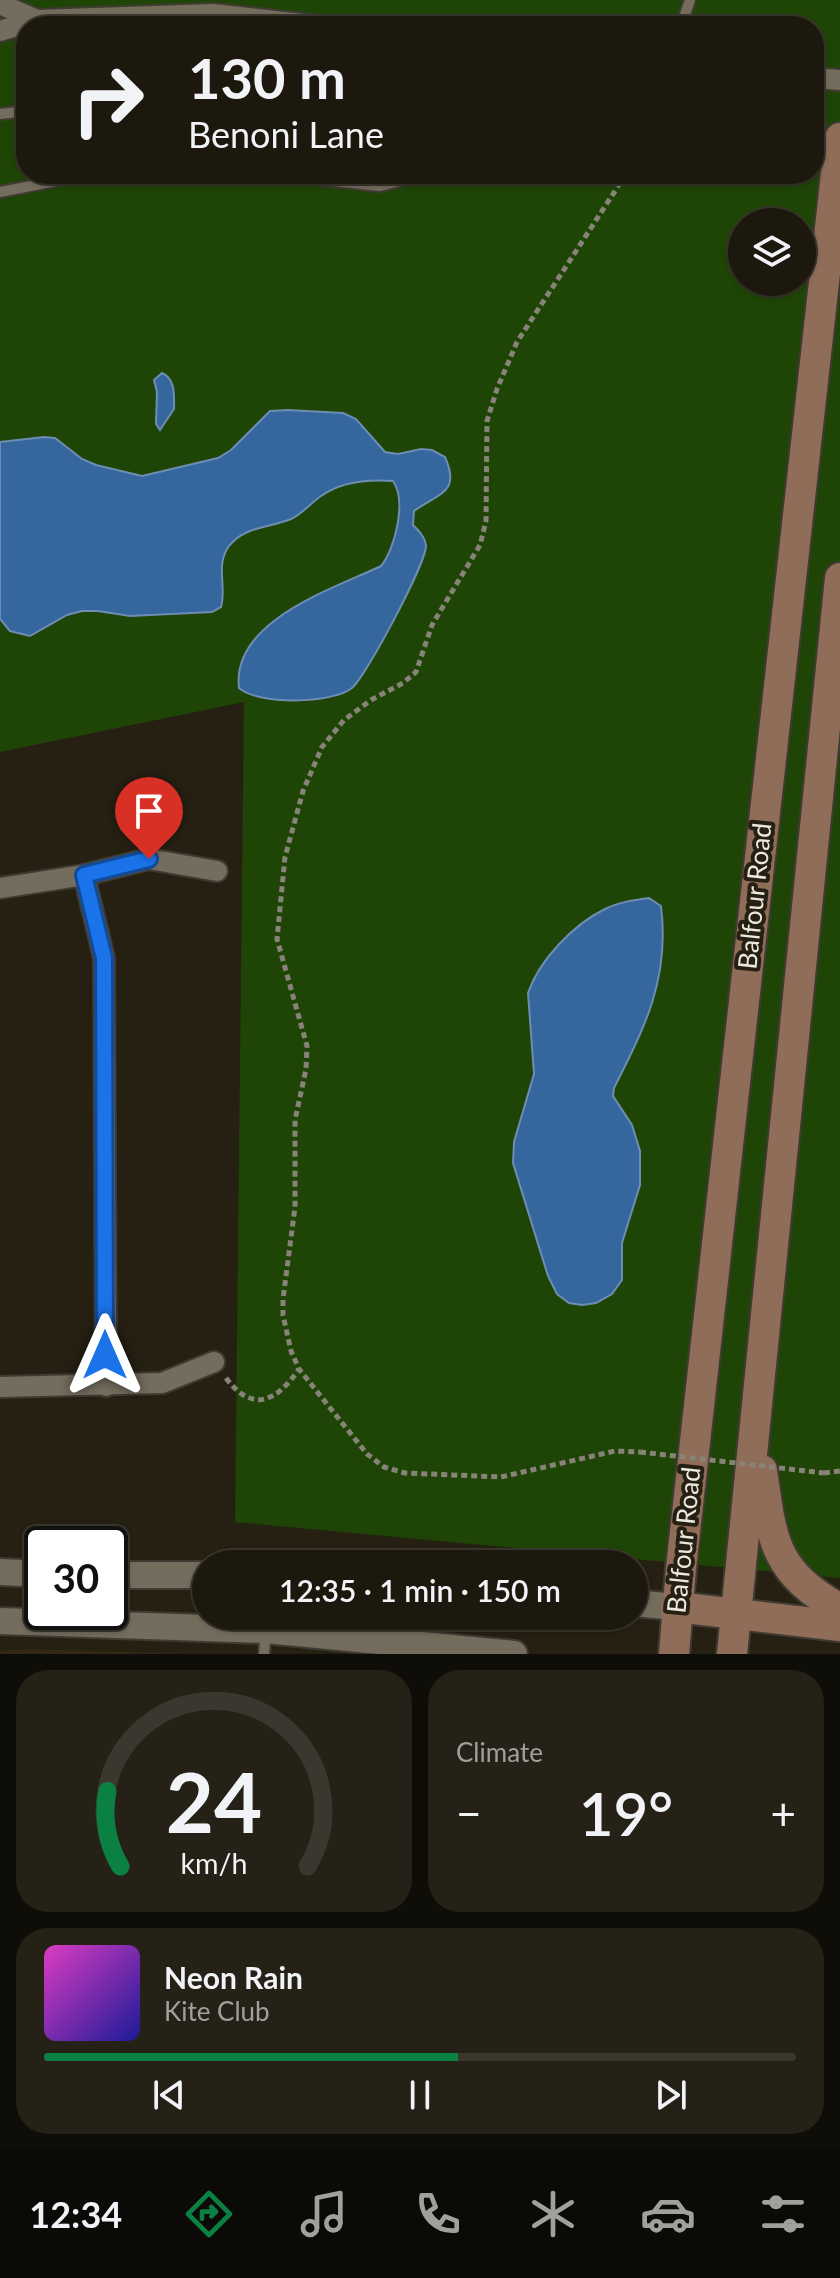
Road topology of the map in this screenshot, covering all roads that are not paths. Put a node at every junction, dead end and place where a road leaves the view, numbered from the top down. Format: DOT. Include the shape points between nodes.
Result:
graph roads {
  1 [pos="0,4"];
  2 [pos="214,7"];
  3 [pos="254,10"];
  4 [pos="28,16"];
  5 [pos="132,16"];
  6 [pos="279,16"];
  7 [pos="840,138"];
  8 [pos="40,184"];
  9 [pos="361,184"];
  10 [pos="388,184"];
  11 [pos="0,192"];
  12 [pos="840,578"];
  13 [pos="217,871"];
  14 [pos="84,875"];
  15 [pos="0,888"];
  16 [pos="214,1362"];
  17 [pos="106,1386"];
  18 [pos="0,1387"];
  19 [pos="755,1424"];
  20 [pos="24,1575"];
  21 [pos="128,1575"];
  22 [pos="192,1575"];
  23 [pos="1,1576"];
  24 [pos="648,1604"];
  25 [pos="676,1607"];
  26 [pos="840,1609"];
  27 [pos="736,1616"];
  28 [pos="0,1621"];
  29 [pos="840,1626"];
  30 [pos="266,1633"];
  31 [pos="514,1654"];
  32 [pos="674,1654"];
  33 [pos="732,1654"];
  1 -- 4 [label="street"];
  2 -- 3 [label="street"];
  2 -- 5 [label="street"];
  3 -- 6 [label="street"];
  7 -- 25 [label="main road, Balfour Road"];
  8 -- 11 [label="lane"];
  9 -- 10 [label="lane"];
  12 -- 19 [label="main road, Balfour Road"];
  13 -- 14 [label="street" via="149,859"];
  14 -- 15 [label="street"];
  14 -- 17 [label="street" via="104,958"];
  16 -- 17 [label="street" via="162,1383"];
  17 -- 18 [label="street"];
  19 -- 26 [label="main road" via="779,1554 813,1594"];
  19 -- 27 [label="main road, Balfour Road"];
  20 -- 23 [label="street"];
  21 -- 22 [label="street"];
  24 -- 25 [label="street"];
  25 -- 27 [label="main road"];
  25 -- 32 [label="main road, Balfour Road"];
  27 -- 29 [label="main road"];
  27 -- 33 [label="main road, Balfour Road"];
  28 -- 30 [label="street"];
  30 -- 31 [label="street"];
}
